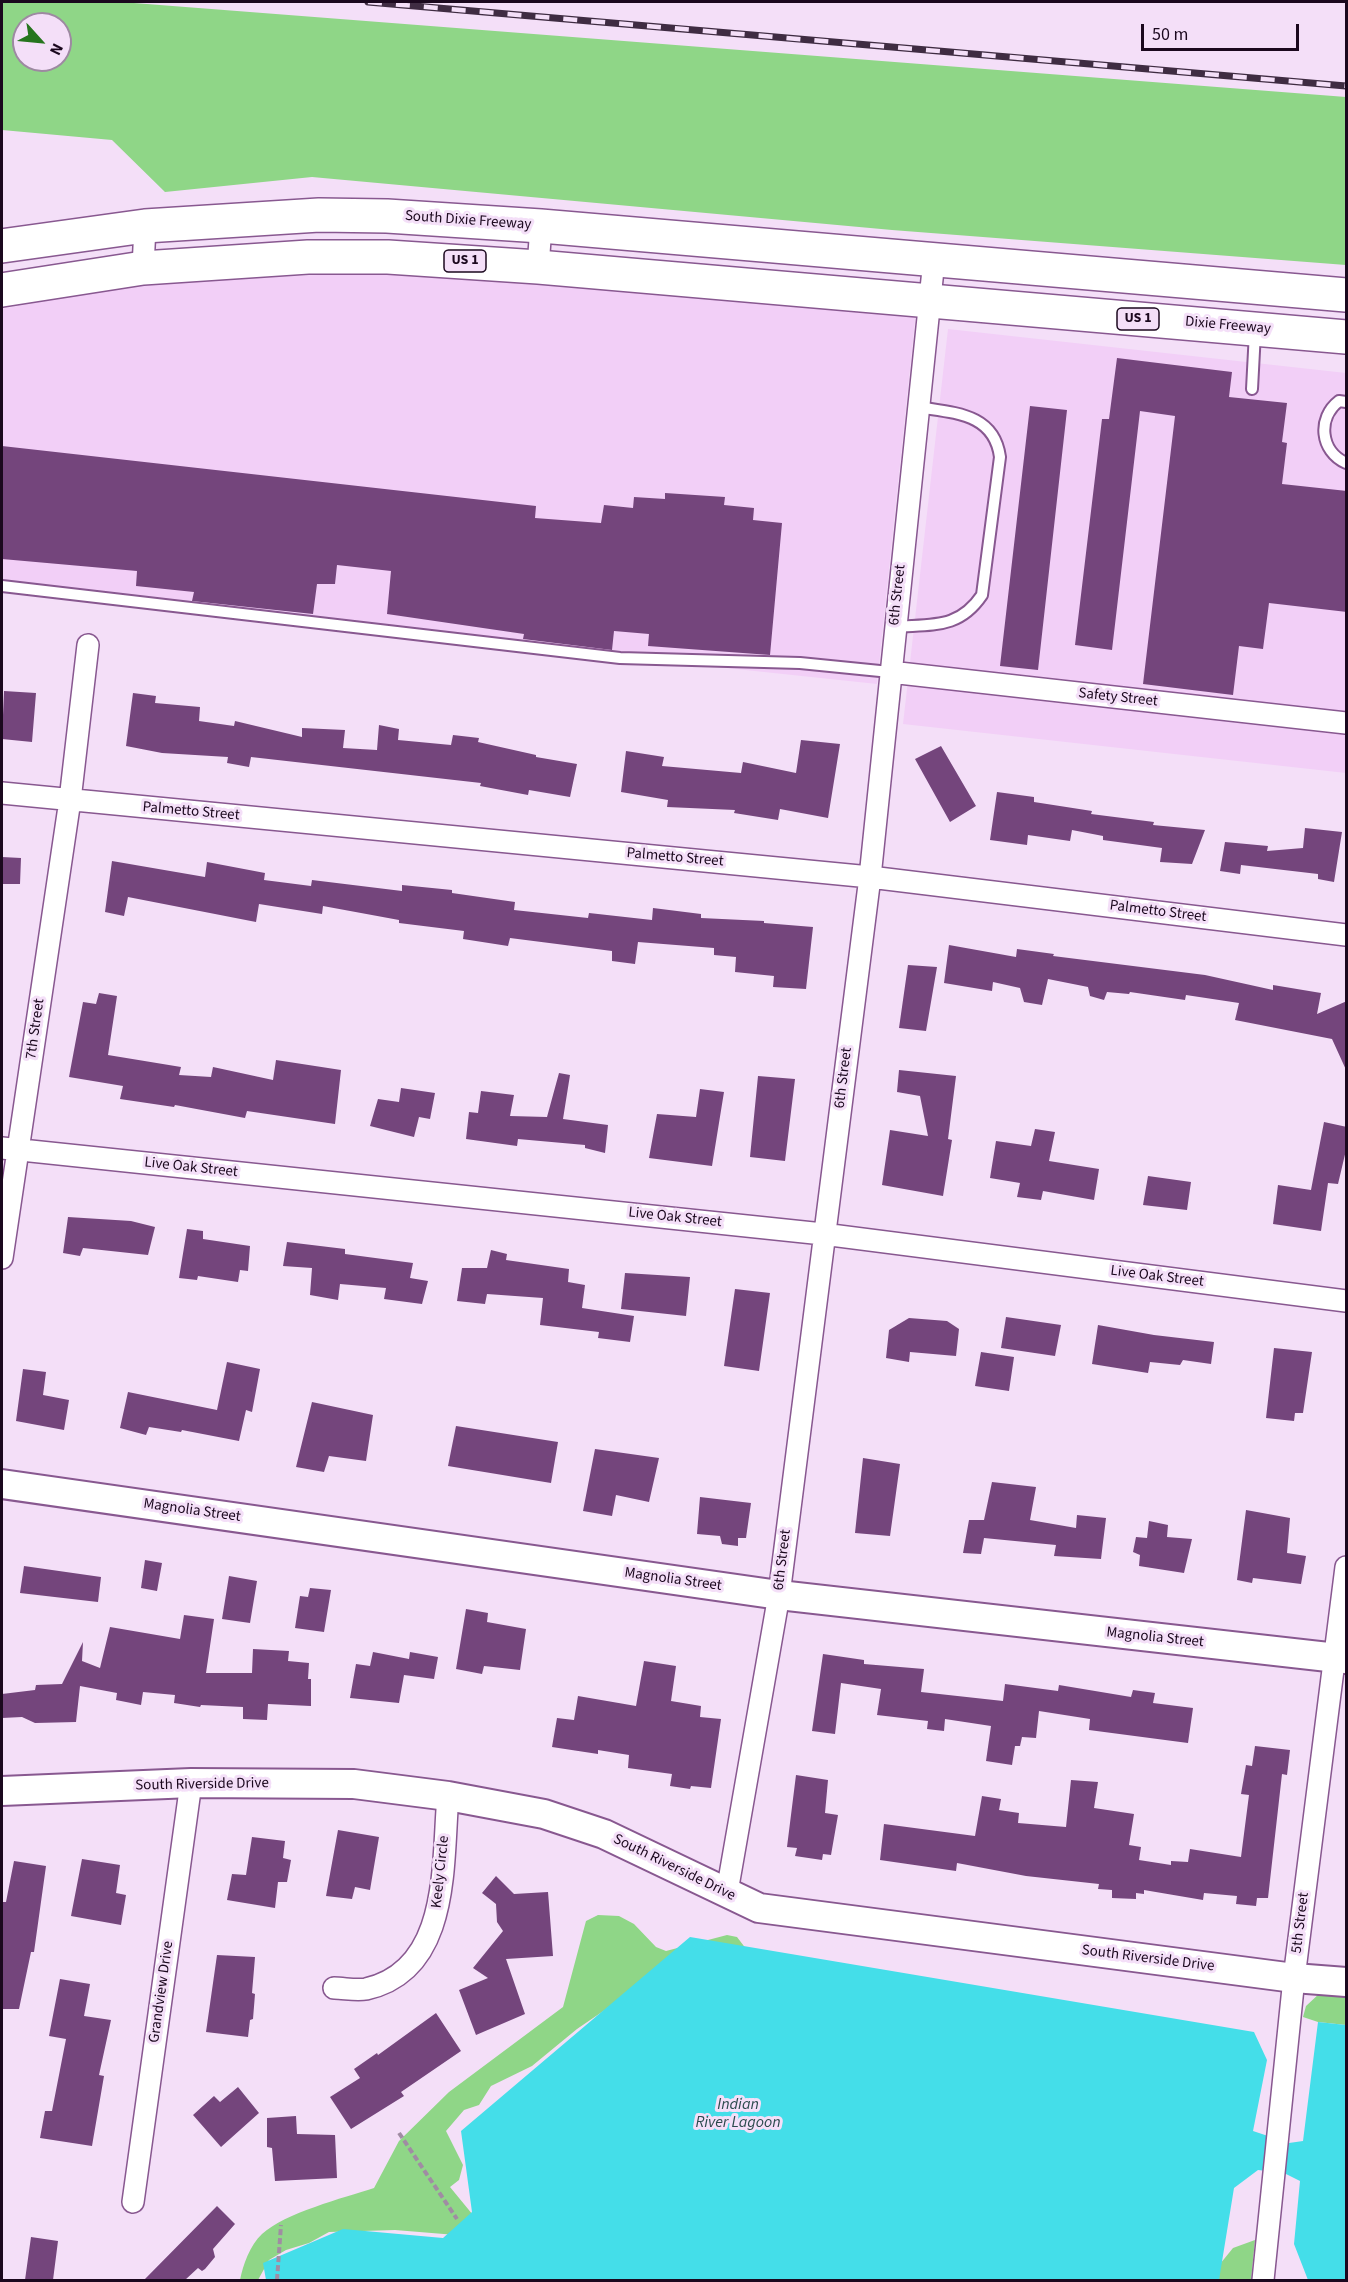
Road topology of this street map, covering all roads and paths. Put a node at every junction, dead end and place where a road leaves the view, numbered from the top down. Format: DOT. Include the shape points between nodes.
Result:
graph roads {
  1 [pos="145,226"];
  2 [pos="541,226"];
  3 [pos="2,246"];
  4 [pos="934,260"];
  5 [pos="538,267"];
  6 [pos="143,268"];
  7 [pos="2,290"];
  8 [pos="1347,295"];
  9 [pos="929,301"];
  10 [pos="1255,329"];
  11 [pos="1347,337"];
  12 [pos="1252,389"];
  13 [pos="1347,402"];
  14 [pos="918,407"];
  15 [pos="1347,463"];
  16 [pos="2,586"];
  17 [pos="894,627"];
  18 [pos="88,645"];
  19 [pos="890,672"];
  20 [pos="1347,723"];
  21 [pos="2,793"];
  22 [pos="70,800"];
  23 [pos="870,877"];
  24 [pos="1347,935"];
  25 [pos="10,1149"];
  26 [pos="823,1234"];
  27 [pos="2,1258"];
  28 [pos="1347,1301"];
  29 [pos="2,1484"];
  30 [pos="1347,1567"];
  31 [pos="779,1596"];
  32 [pos="1341,1659"];
  33 [pos="191,1783"];
  34 [pos="2,1791"];
  35 [pos="448,1796"];
  36 [pos="727,1892"];
  37 [pos="1294,1978"];
  38 [pos="1347,1982"];
  39 [pos="334,1988"];
  40 [pos="399,2133"];
  41 [pos="133,2202"];
  42 [pos="457,2219"];
  43 [pos="281,2224"];
  44 [pos="277,2280"];
  45 [pos="1263,2280"];
  1 -- 2 [label="main road, South Dixie Freeway" via="330,215"];
  1 -- 3 [label="main road, South Dixie Freeway"];
  1 -- 6 [label="street"];
  2 -- 4 [label="main road, South Dixie Freeway"];
  2 -- 5 [label="street"];
  4 -- 8 [label="main road"];
  4 -- 9 [label="street, 6th Street"];
  5 -- 6 [label="main road, US 1" via="388,257 308,257"];
  5 -- 9 [label="main road, US 1"];
  6 -- 7 [label="main road, US 1"];
  9 -- 10 [label="main road, Dixie Freeway / US 1"];
  9 -- 14 [label="street, 6th Street"];
  10 -- 11 [label="main road, Dixie Freeway / US 1"];
  10 -- 12 [label="lane"];
  13 -- 15 [label="lane" via="1339,402 1328,410 1323,429 1327,444"];
  14 -- 17 [label="street, 6th Street"];
  14 -- 17 [label="lane" via="962,414 989,428 998,441 1000,456 982,595 970,612 950,622"];
  16 -- 19 [label="lane" via="620,658 800,663"];
  17 -- 19 [label="street, 6th Street"];
  18 -- 22 [label="street, 7th Street"];
  19 -- 20 [label="street, Safety Street"];
  19 -- 23 [label="street, 6th Street"];
  21 -- 22 [label="street, Palmetto Street"];
  22 -- 23 [label="street, Palmetto Street"];
  22 -- 25 [label="street, 7th Street"];
  23 -- 24 [label="street, Palmetto Street"];
  23 -- 26 [label="street, 6th Street"];
  25 -- 26 [label="street, Live Oak Street"];
  25 -- 27 [label="street, 7th Street"];
  26 -- 28 [label="street, Live Oak Street"];
  26 -- 31 [label="street, 6th Street"];
  29 -- 31 [label="street, Magnolia Street"];
  30 -- 32 [label="street, 5th Street"];
  31 -- 32 [label="street, Magnolia Street"];
  31 -- 36 [label="street, 6th Street"];
  32 -- 37 [label="street, 5th Street"];
  33 -- 34 [label="street, South Riverside Drive"];
  33 -- 35 [label="street, South Riverside Drive" via="354,1784"];
  33 -- 41 [label="street, Grandview Drive"];
  35 -- 36 [label="street, South Riverside Drive" via="544,1814 604,1834"];
  35 -- 39 [label="street, Keely Circle" via="436,1920 423,1950 399,1975 365,1989"];
  36 -- 37 [label="street, South Riverside Drive" via="759,1908 801,1915"];
  37 -- 38 [label="street, South Riverside Drive"];
  37 -- 45 [label="street, 5th Street"];
  40 -- 42 [label="path"];
  43 -- 44 [label="path"];
}
